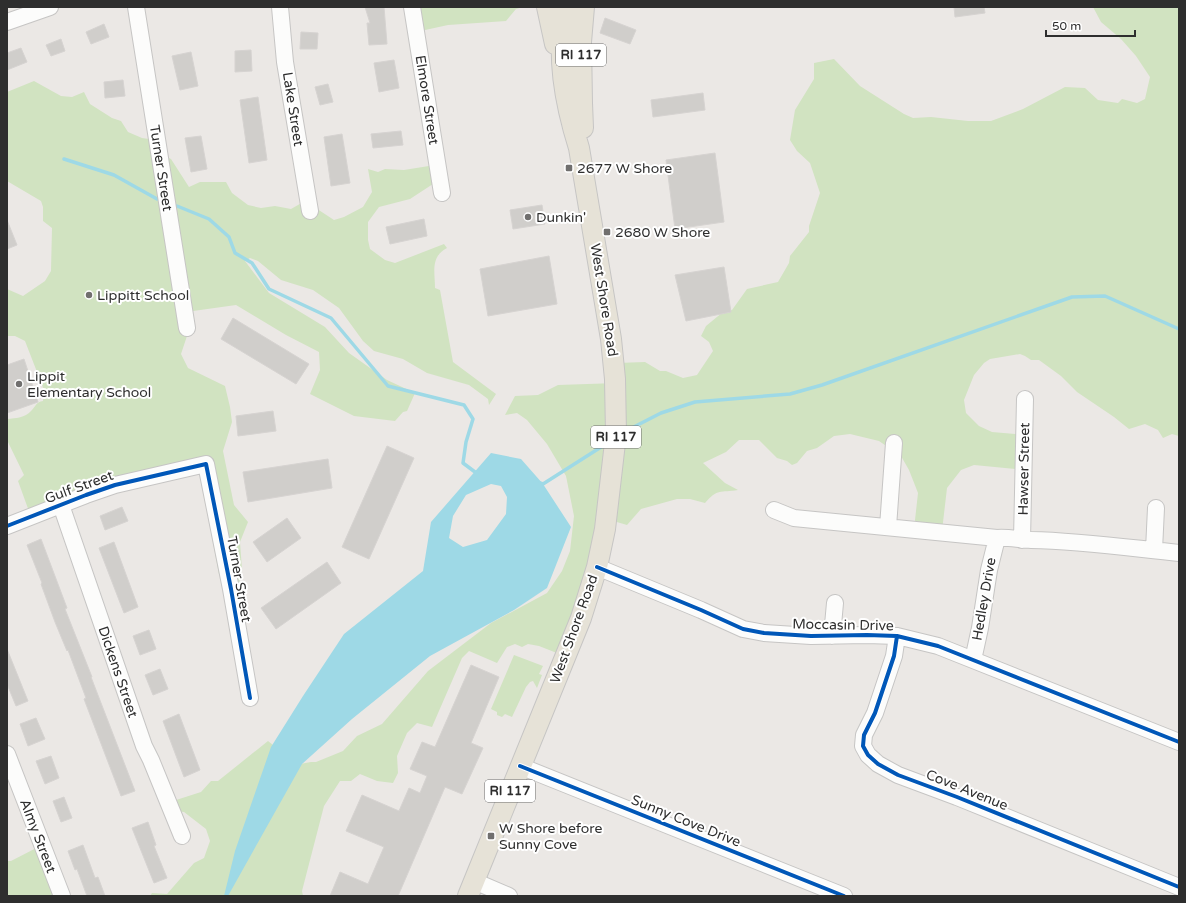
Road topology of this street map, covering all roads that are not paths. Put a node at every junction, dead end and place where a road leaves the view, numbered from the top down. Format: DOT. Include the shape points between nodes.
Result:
graph roads {
  1 [pos="50,7"];
  2 [pos="136,7"];
  3 [pos="280,7"];
  4 [pos="412,7"];
  5 [pos="547,7"];
  6 [pos="565,7"];
  7 [pos="584,7"];
  8 [pos="7,22"];
  9 [pos="563,77"];
  10 [pos="584,182"];
  11 [pos="442,193"];
  12 [pos="310,212"];
  13 [pos="188,328"];
  14 [pos="1025,399"];
  15 [pos="894,443"];
  16 [pos="206,464"];
  17 [pos="61,505"];
  18 [pos="1156,508"];
  19 [pos="774,510"];
  20 [pos="7,526"];
  21 [pos="888,527"];
  22 [pos="997,538"];
  23 [pos="1022,540"];
  24 [pos="1154,550"];
  25 [pos="1179,553"];
  26 [pos="597,567"];
  27 [pos="835,603"];
  28 [pos="832,636"];
  29 [pos="897,636"];
  30 [pos="973,660"];
  31 [pos="250,698"];
  32 [pos="1179,742"];
  33 [pos="7,754"];
  34 [pos="520,766"];
  35 [pos="182,836"];
  36 [pos="1179,888"];
  37 [pos="471,889"];
  38 [pos="62,896"];
  39 [pos="509,896"];
  40 [pos="844,896"];
  41 [pos="1176,896"];
  1 -- 8 [label="street"];
  2 -- 13 [label="street, Turner Street"];
  3 -- 12 [label="street, Lake Street" via="285,62"];
  4 -- 11 [label="street, Elmore Street"];
  5 -- 9 [label="main road"];
  6 -- 9 [label="main road, West Shore Road / RI 117" via="561,45"];
  7 -- 10 [label="main road, West Shore Road / RI 117" via="581,42"];
  9 -- 10 [label="main road, West Shore Road / RI 117"];
  10 -- 26 [label="main road, West Shore Road / RI 117" via="611,339 616,399 616,434 605,529"];
  14 -- 23 [label="street, Hawser Street"];
  15 -- 21 [label="street"];
  16 -- 17 [label="street, Gulf Street" via="115,485"];
  16 -- 31 [label="street, Turner Street"];
  17 -- 20 [label="street, Gulf Street"];
  17 -- 35 [label="street, Dickens Street" via="144,746"];
  18 -- 24 [label="street"];
  19 -- 21 [label="street" via="794,518"];
  21 -- 22 [label="street"];
  22 -- 23 [label="street"];
  22 -- 30 [label="street, Hedley Drive" via="988,570"];
  23 -- 24 [label="street" via="1067,541"];
  24 -- 25 [label="street"];
  26 -- 28 [label="street, Moccasin Drive" via="743,629 764,633"];
  26 -- 34 [label="main road, West Shore Road / RI 117" via="573,639"];
  27 -- 28 [label="street"];
  28 -- 29 [label="street, Moccasin Drive"];
  29 -- 30 [label="street, Moccasin Drive" via="938,646"];
  29 -- 36 [label="street, Cove Avenue" via="894,656 875,713 864,735 863,746 878,764 898,775"];
  30 -- 32 [label="street, Moccasin Drive"];
  33 -- 38 [label="street, Almy Street"];
  34 -- 37 [label="main road, West Shore Road / RI 117"];
  34 -- 40 [label="street, Sunny Cove Drive"];
  36 -- 41 [label="street"];
  37 -- 39 [label="street"];
}
